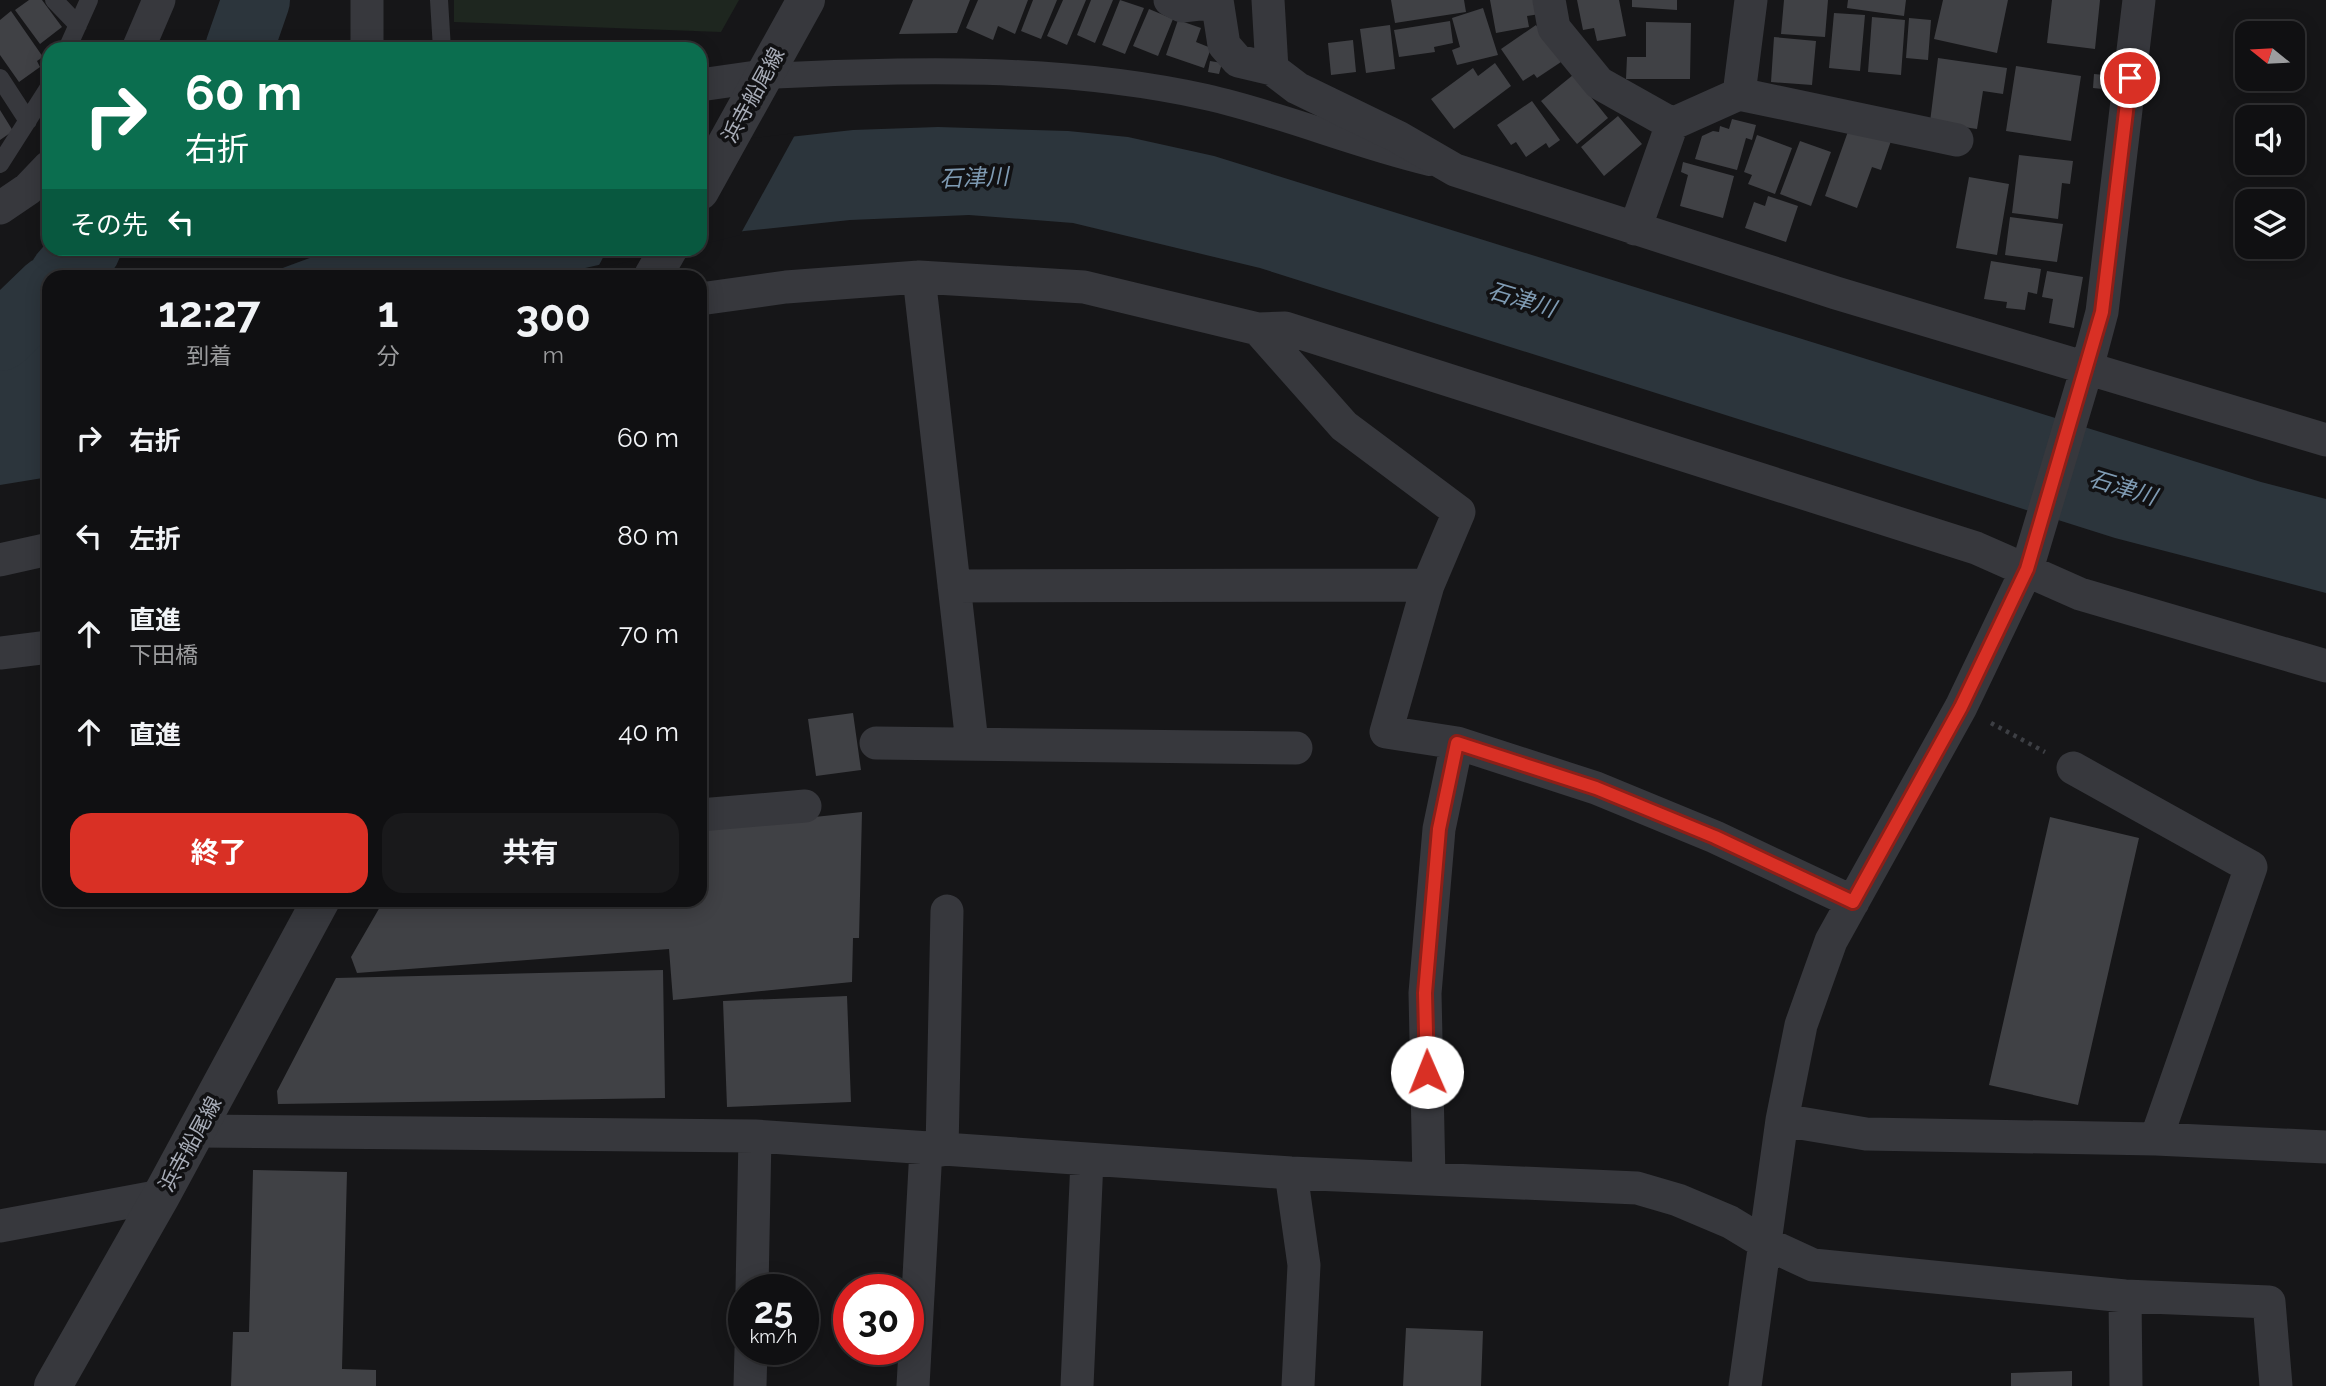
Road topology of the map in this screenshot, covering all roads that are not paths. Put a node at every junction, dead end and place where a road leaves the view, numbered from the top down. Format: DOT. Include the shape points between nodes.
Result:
graph roads {
  1 [pos="54,0"];
  2 [pos="89,0"];
  3 [pos="159,0"];
  4 [pos="367,0"];
  5 [pos="439,0"];
  6 [pos="806,0"];
  7 [pos="1170,0"];
  8 [pos="1268,0"];
  9 [pos="1549,0"];
  10 [pos="1751,0"];
  11 [pos="2139,0"];
  12 [pos="1217,1"];
  13 [pos="78,25"];
  14 [pos="70,42"];
  15 [pos="141,42"];
  16 [pos="367,42"];
  17 [pos="442,42"];
  18 [pos="1272,69"];
  19 [pos="0,78"];
  20 [pos="707,85"];
  21 [pos="757,86"];
  22 [pos="1739,94"];
  23 [pos="42,98"];
  24 [pos="28,121"];
  25 [pos="1671,124"];
  26 [pos="1957,140"];
  27 [pos="0,164"];
  28 [pos="1455,170"];
  29 [pos="42,174"];
  30 [pos="707,178"];
  31 [pos="0,208"];
  32 [pos="1635,229"];
  33 [pos="919,277"];
  34 [pos="707,298"];
  35 [pos="1258,329"];
  36 [pos="2087,368"];
  37 [pos="2326,440"];
  38 [pos="42,551"];
  39 [pos="0,560"];
  40 [pos="2027,569"];
  41 [pos="1429,585"];
  42 [pos="954,586"];
  43 [pos="42,648"];
  44 [pos="0,653"];
  45 [pos="2326,666"];
  46 [pos="876,743"];
  47 [pos="972,743"];
  48 [pos="1457,743"];
  49 [pos="1296,748"];
  50 [pos="2073,768"];
  51 [pos="805,806"];
  52 [pos="707,814"];
  53 [pos="1853,902"];
  54 [pos="317,907"];
  55 [pos="947,911"];
  56 [pos="1782,1120"];
  57 [pos="197,1131"];
  58 [pos="755,1136"];
  59 [pos="2157,1139"];
  60 [pos="2326,1147"];
  61 [pos="934,1150"];
  62 [pos="1087,1160"];
  63 [pos="1291,1173"];
  64 [pos="1429,1178"];
  65 [pos="161,1196"];
  66 [pos="0,1226"];
  67 [pos="1763,1242"];
  68 [pos="752,1274"];
  69 [pos="2125,1296"];
  70 [pos="751,1365"];
  71 [pos="53,1386"];
  72 [pos="750,1386"];
  73 [pos="912,1386"];
  74 [pos="1077,1386"];
  75 [pos="1298,1386"];
  76 [pos="1745,1386"];
  77 [pos="2126,1386"];
  78 [pos="2276,1386"];
  1 -- 13 [label="lane"];
  2 -- 13 [label="lane"];
  3 -- 15 [label="street"];
  4 -- 16 [label="street"];
  5 -- 17 [label="lane"];
  6 -- 21 [label="street, 浜寺船尾線"];
  7 -- 12 [label="street" via="1182,6"];
  8 -- 18 [label="street"];
  9 -- 25 [label="street" via="1554,29 1599,83"];
  10 -- 22 [label="street"];
  11 -- 36 [label="street" via="2102,312"];
  12 -- 18 [label="street" via="1224,45 1238,61"];
  13 -- 14 [label="lane"];
  18 -- 28 [label="street" via="1297,88"];
  19 -- 24 [label="lane"];
  20 -- 21 [label="street"];
  21 -- 28 [label="street" via="956,71 1103,79 1207,97"];
  21 -- 30 [label="street, 浜寺船尾線"];
  22 -- 25 [label="street"];
  22 -- 26 [label="street"];
  23 -- 24 [label="lane"];
  24 -- 27 [label="lane"];
  25 -- 32 [label="street"];
  28 -- 32 [label="street"];
  29 -- 31 [label="street"];
  32 -- 36 [label="street"];
  33 -- 34 [label="street"];
  33 -- 35 [label="street" via="1084,287"];
  33 -- 42 [label="street"];
  35 -- 40 [label="street" via="1285,328 1976,548"];
  35 -- 41 [label="street" via="1344,426 1459,512"];
  36 -- 37 [label="street"];
  36 -- 40 [label="street"];
  38 -- 39 [label="street"];
  40 -- 45 [label="street" via="2080,594"];
  40 -- 53 [label="street" via="1961,707"];
  41 -- 42 [label="street"];
  41 -- 48 [label="street" via="1386,732"];
  42 -- 47 [label="street"];
  43 -- 44 [label="street"];
  46 -- 47 [label="street"];
  47 -- 49 [label="street"];
  48 -- 53 [label="street" via="1608,793"];
  48 -- 64 [label="street" via="1439,829 1425,993"];
  50 -- 59 [label="street" via="2251,867"];
  51 -- 52 [label="street"];
  53 -- 56 [label="street" via="1831,941 1801,1025"];
  54 -- 57 [label="street, 浜寺船尾線"];
  55 -- 61 [label="street"];
  56 -- 59 [label="street" via="1866,1134"];
  56 -- 67 [label="street"];
  57 -- 58 [label="street"];
  57 -- 65 [label="street, 浜寺船尾線"];
  58 -- 61 [label="street"];
  58 -- 68 [label="street"];
  59 -- 60 [label="street"];
  61 -- 62 [label="street"];
  61 -- 73 [label="street"];
  62 -- 63 [label="street"];
  62 -- 74 [label="street"];
  63 -- 64 [label="street"];
  63 -- 75 [label="street" via="1304,1265"];
  64 -- 67 [label="street" via="1637,1188 1678,1200"];
  65 -- 66 [label="street"];
  65 -- 71 [label="street, 浜寺船尾線"];
  67 -- 69 [label="street" via="1813,1265"];
  67 -- 76 [label="street"];
  69 -- 77 [label="street"];
  69 -- 78 [label="street" via="2269,1302"];
  70 -- 72 [label="street"];
}
